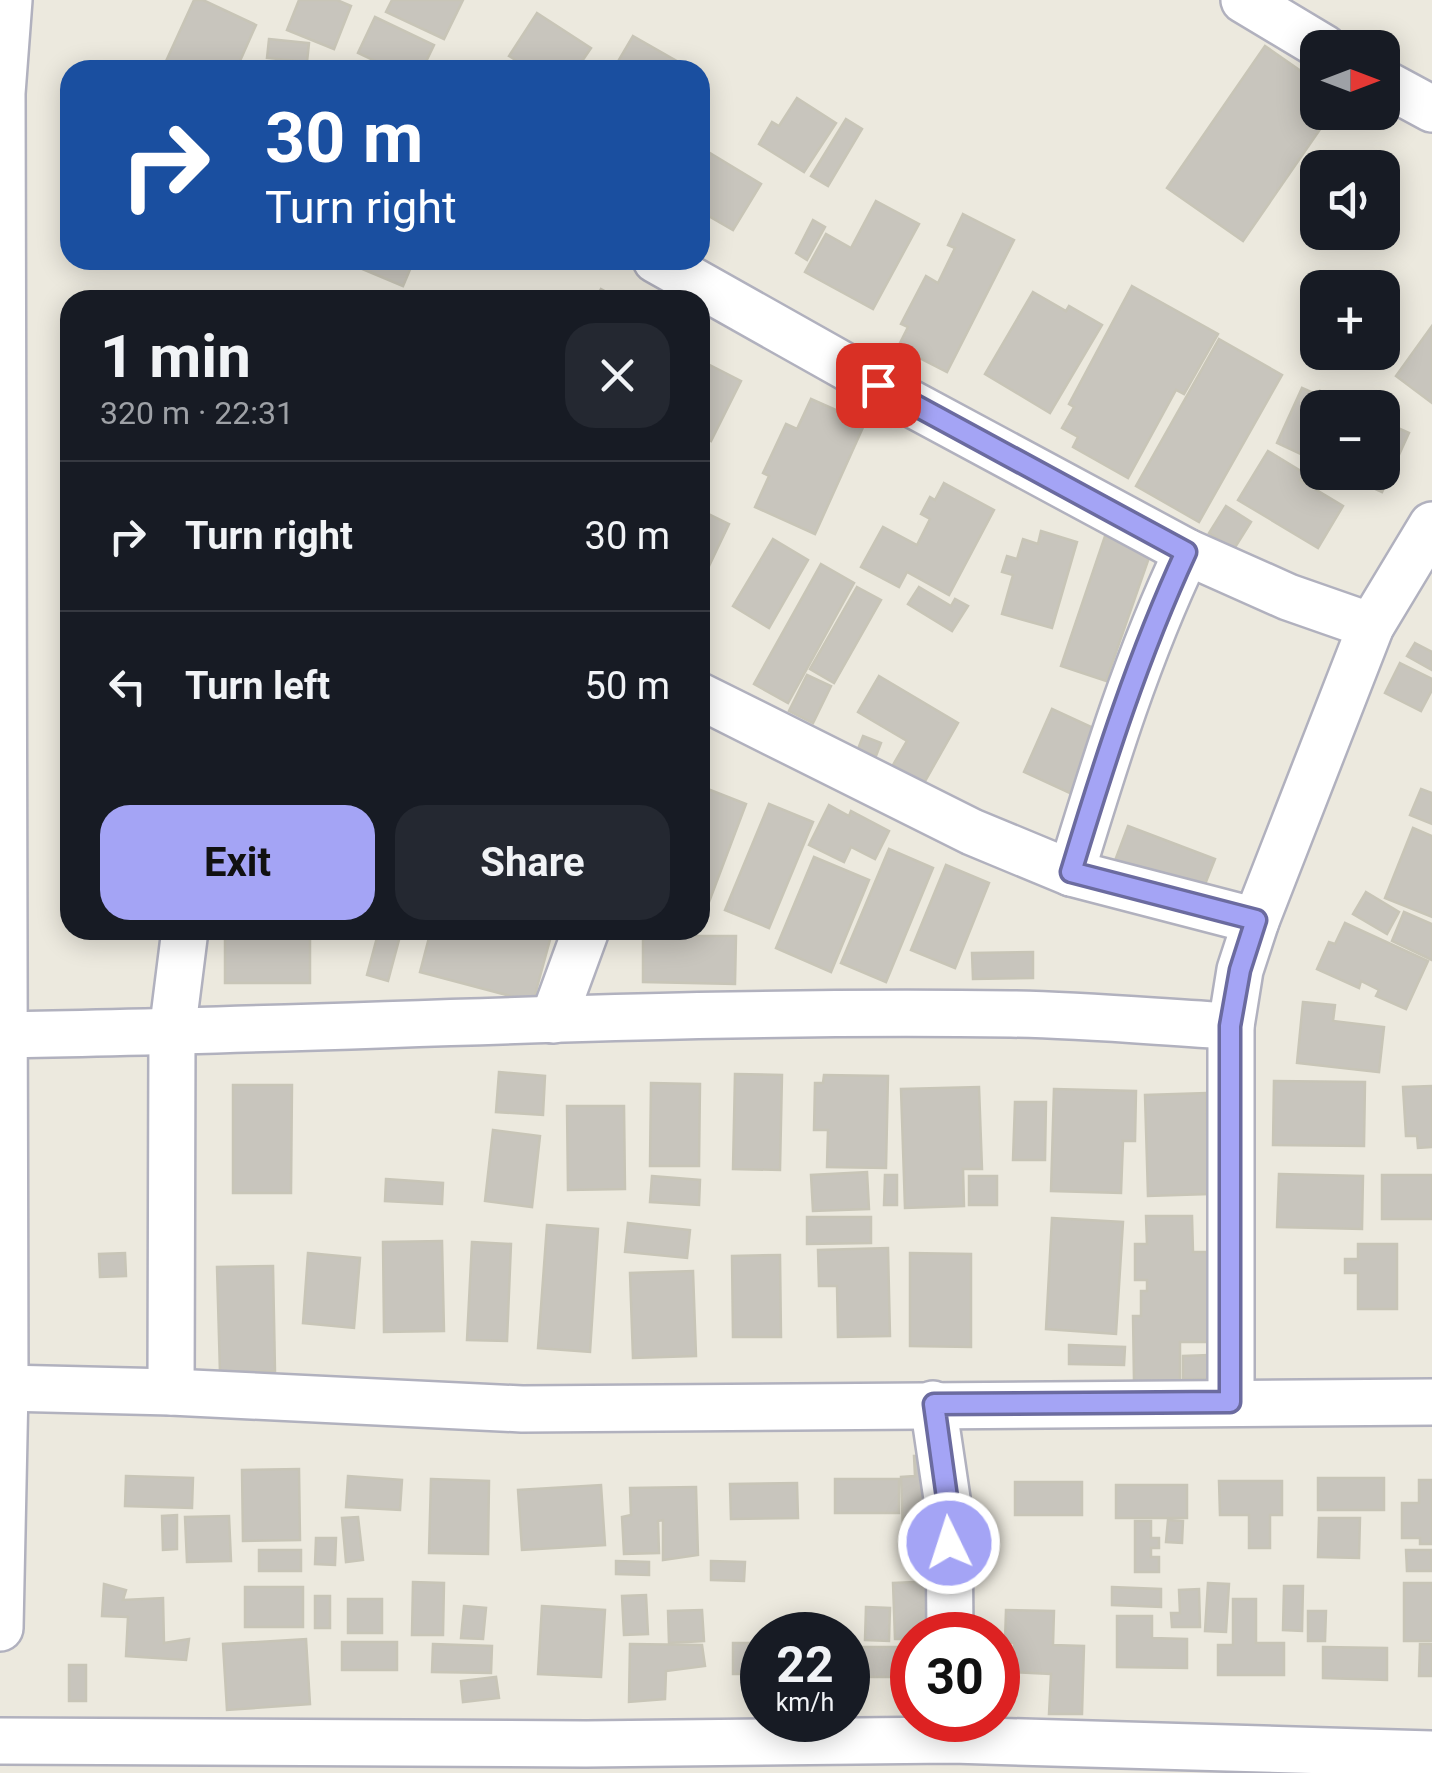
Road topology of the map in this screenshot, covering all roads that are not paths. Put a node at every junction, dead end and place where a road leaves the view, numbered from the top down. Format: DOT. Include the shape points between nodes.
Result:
graph roads {
  1 [pos="9,0"];
  2 [pos="1244,0"];
  3 [pos="1300,34"];
  4 [pos="1400,92"];
  5 [pos="1432,109"];
  6 [pos="674,270"];
  7 [pos="709,290"];
  8 [pos="710,290"];
  9 [pos="1432,525"];
  10 [pos="1186,552"];
  11 [pos="1371,626"];
  12 [pos="710,701"];
  13 [pos="1071,872"];
  14 [pos="2,885"];
  15 [pos="1256,920"];
  16 [pos="184,940"];
  17 [pos="582,940"];
  18 [pos="553,1020"];
  19 [pos="1230,1026"];
  20 [pos="172,1033"];
  21 [pos="2,1035"];
  22 [pos="4,1388"];
  23 [pos="171,1392"];
  24 [pos="1230,1402"];
  25 [pos="1432,1402"];
  26 [pos="934,1404"];
  27 [pos="950,1612"];
  28 [pos="0,1628"];
  29 [pos="0,1742"];
  30 [pos="951,1744"];
  31 [pos="1432,1754"];
  1 -- 14 [label="street" via="2,93"];
  2 -- 3 [label="street"];
  4 -- 5 [label="street"];
  6 -- 7 [label="street"];
  8 -- 10 [label="street"];
  9 -- 11 [label="street"];
  10 -- 11 [label="street"];
  10 -- 13 [label="street" via="1150,629"];
  11 -- 15 [label="street"];
  12 -- 13 [label="street" via="972,832"];
  13 -- 15 [label="street"];
  14 -- 21 [label="street"];
  15 -- 19 [label="street"];
  16 -- 20 [label="street"];
  17 -- 18 [label="street"];
  18 -- 19 [label="street" via="922,1013"];
  18 -- 20 [label="street"];
  19 -- 24 [label="street"];
  20 -- 21 [label="street"];
  20 -- 23 [label="street"];
  21 -- 22 [label="street"];
  22 -- 23 [label="street"];
  22 -- 28 [label="street"];
  23 -- 26 [label="street" via="522,1409"];
  24 -- 25 [label="street"];
  24 -- 26 [label="street"];
  26 -- 27 [label="street" via="949,1512"];
  29 -- 30 [label="street"];
  30 -- 31 [label="street"];
}
